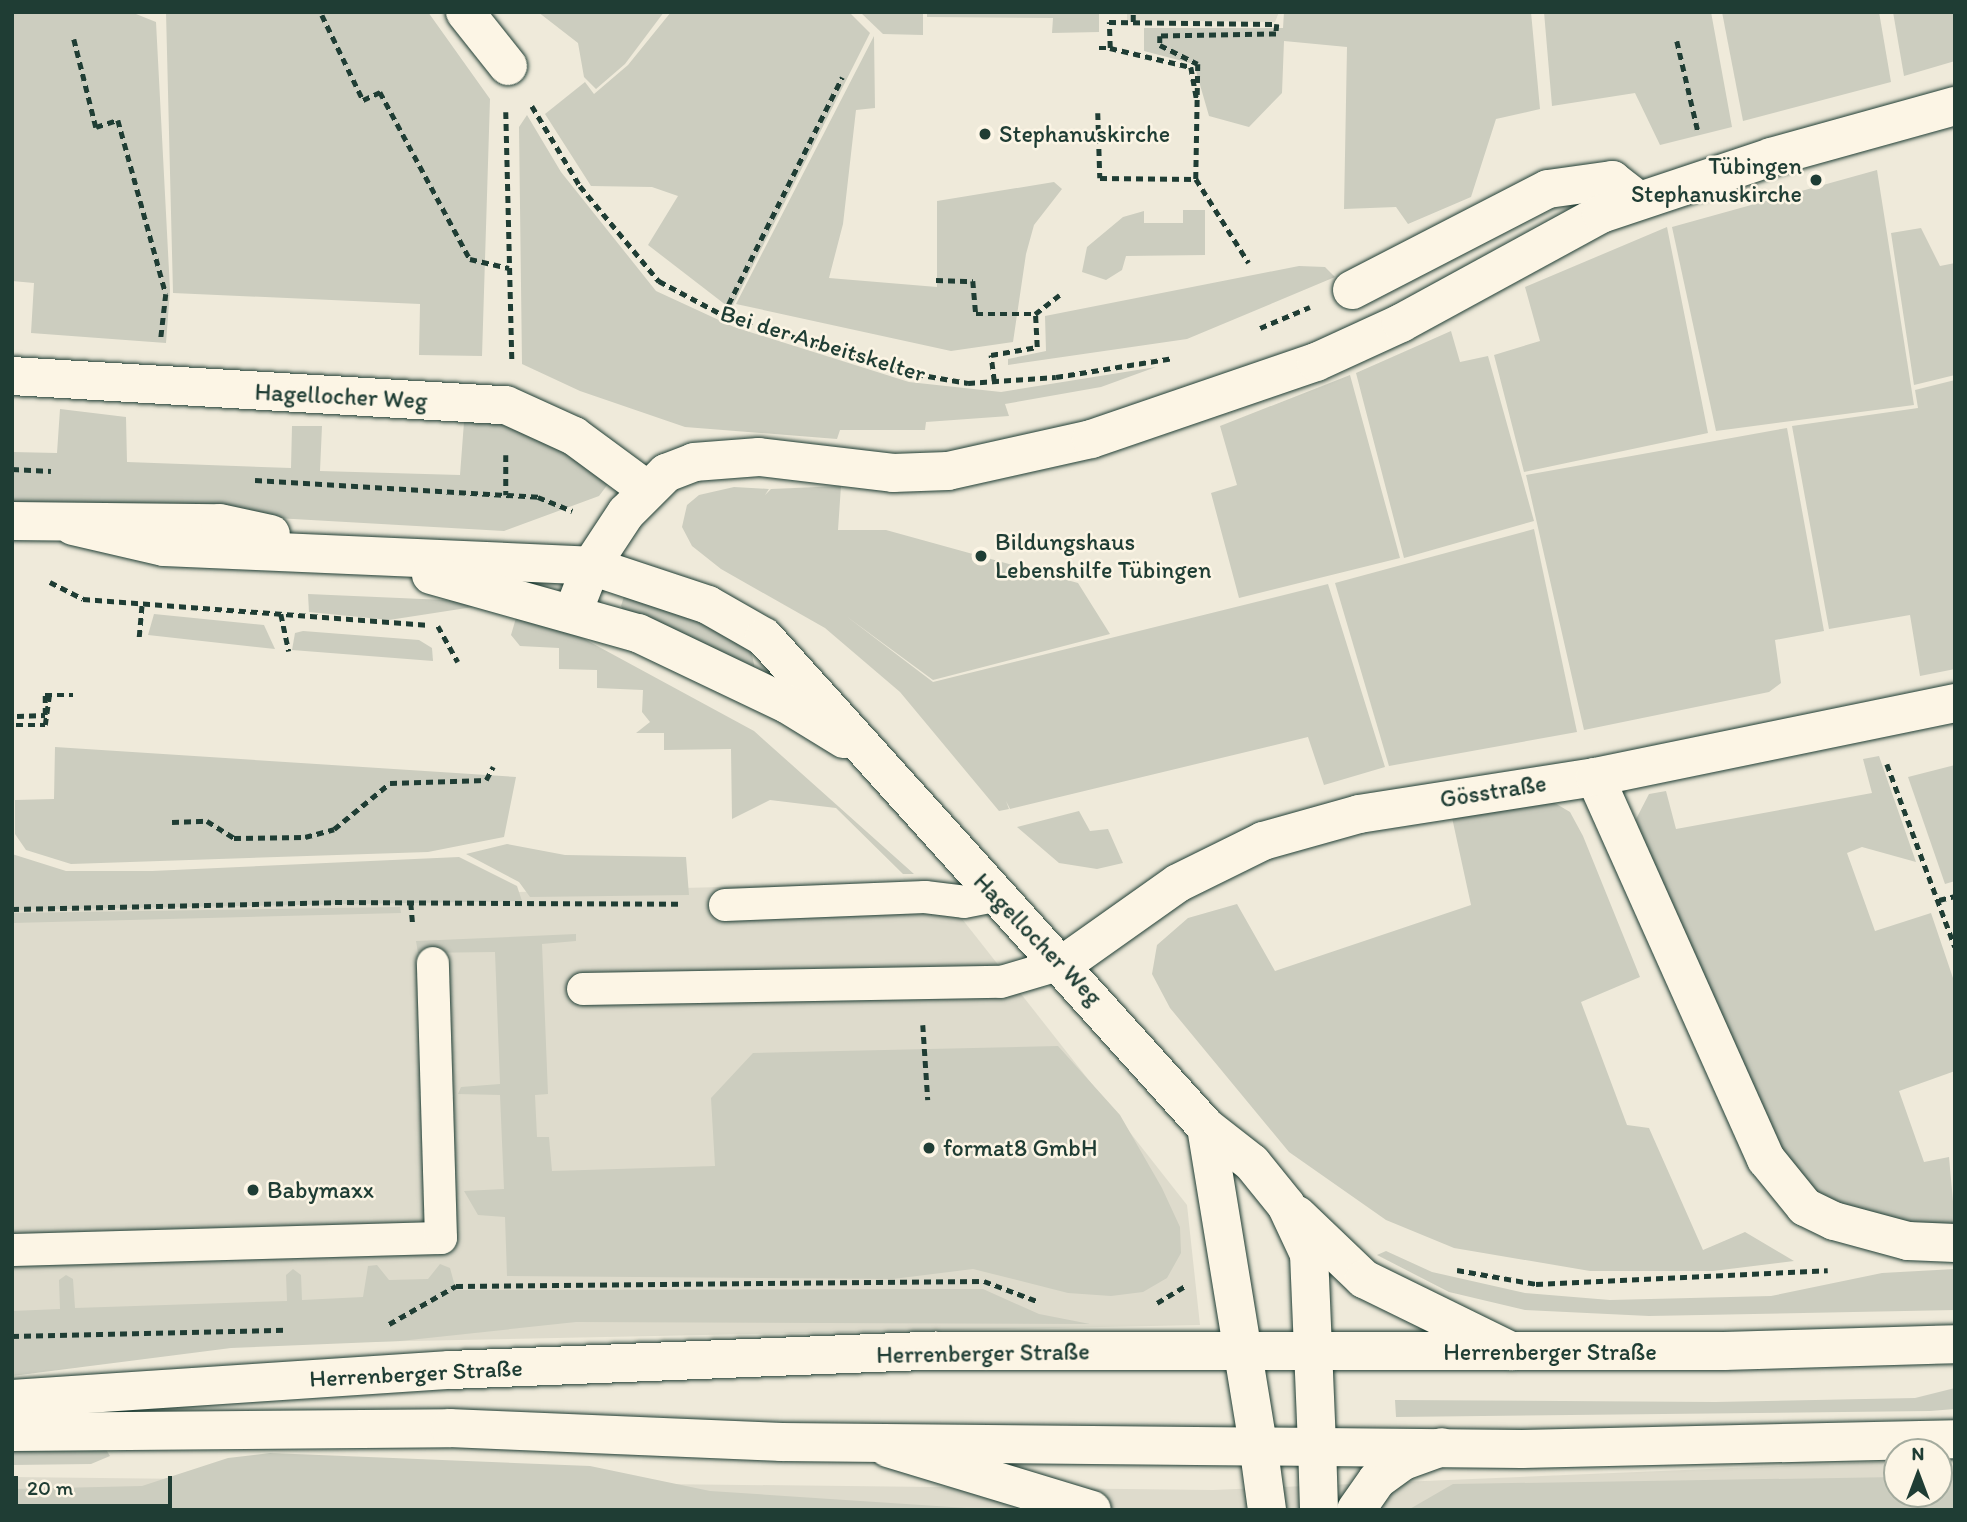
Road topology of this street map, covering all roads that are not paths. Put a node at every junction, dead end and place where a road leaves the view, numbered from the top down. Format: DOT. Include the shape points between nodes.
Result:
graph roads {
  1 [pos="465,12"];
  2 [pos="508,66"];
  3 [pos="1955,106"];
  4 [pos="1639,200"];
  5 [pos="1352,290"];
  6 [pos="12,376"];
  7 [pos="646,489"];
  8 [pos="12,521"];
  9 [pos="326,550"];
  10 [pos="591,566"];
  11 [pos="575,610"];
  12 [pos="1955,703"];
  13 [pos="867,753"];
  14 [pos="1595,777"];
  15 [pos="994,896"];
  16 [pos="725,905"];
  17 [pos="433,963"];
  18 [pos="1065,963"];
  19 [pos="583,989"];
  20 [pos="1206,1127"];
  21 [pos="1286,1205"];
  22 [pos="1955,1242"];
  23 [pos="12,1250"];
  24 [pos="1955,1344"];
  25 [pos="1246,1352"];
  26 [pos="1313,1352"];
  27 [pos="1511,1352"];
  28 [pos="12,1399"];
  29 [pos="12,1432"];
  30 [pos="1955,1439"];
  31 [pos="872,1443"];
  32 [pos="1258,1444"];
  33 [pos="1317,1445"];
  34 [pos="1443,1447"];
  35 [pos="1092,1510"];
  36 [pos="1267,1510"];
  37 [pos="1319,1510"];
  38 [pos="1356,1510"];
  1 -- 2 [label="street"];
  3 -- 4 [label="street"];
  4 -- 5 [label="street" via="1612,180 1548,190"];
  4 -- 7 [label="street" via="1315,362 1091,439 948,471 893,473 795,459 727,458 666,473"];
  6 -- 7 [label="street, Hagellocher Weg" via="506,405 574,436"];
  7 -- 10 [label="street"];
  8 -- 9 [label="street, Hagellocher Weg" via="73,526 220,523"];
  9 -- 10 [label="street, Hagellocher Weg"];
  9 -- 11 [label="street, Hagellocher Weg"];
  10 -- 11 [label="street"];
  10 -- 13 [label="street, Hagellocher Weg" via="708,605 764,637 813,684"];
  11 -- 13 [label="street, Hagellocher Weg" via="702,663"];
  12 -- 14 [label="street, Gösstraße"];
  13 -- 15 [label="street, Hagellocher Weg"];
  14 -- 18 [label="street, Gösstraße" via="1359,814 1263,841 1178,883"];
  14 -- 22 [label="street" via="1766,1159 1805,1207 1834,1221 1908,1241"];
  15 -- 16 [label="lane" via="964,902 925,897"];
  15 -- 18 [label="street, Hagellocher Weg"];
  17 -- 23 [label="lane" via="442,1238"];
  18 -- 19 [label="lane" via="1001,982"];
  18 -- 20 [label="street, Hagellocher Weg"];
  20 -- 21 [label="street, Hagellocher Weg" via="1252,1164"];
  20 -- 25 [label="street, Hagellocher Weg"];
  21 -- 26 [label="street, Hagellocher Weg" via="1309,1254"];
  21 -- 27 [label="street" via="1364,1279"];
  24 -- 27 [label="street, Herrenberger Straße"];
  25 -- 26 [label="street, Herrenberger Straße"];
  25 -- 28 [label="street, Herrenberger Straße" via="740,1358"];
  25 -- 32 [label="street, Hagellocher Weg"];
  26 -- 27 [label="street, Herrenberger Straße"];
  26 -- 33 [label="street, Hagellocher Weg"];
  29 -- 31 [label="street, Herrenberger Straße" via="450,1428"];
  30 -- 34 [label="street, Herrenberger Straße" via="1670,1448"];
  31 -- 32 [label="street, Herrenberger Straße"];
  31 -- 35 [label="street"];
  32 -- 33 [label="street, Herrenberger Straße"];
  32 -- 36 [label="street, Hagellocher Weg"];
  33 -- 34 [label="street, Herrenberger Straße"];
  33 -- 37 [label="street, Hagellocher Weg"];
  34 -- 38 [label="street" via="1403,1461 1377,1480"];
}
